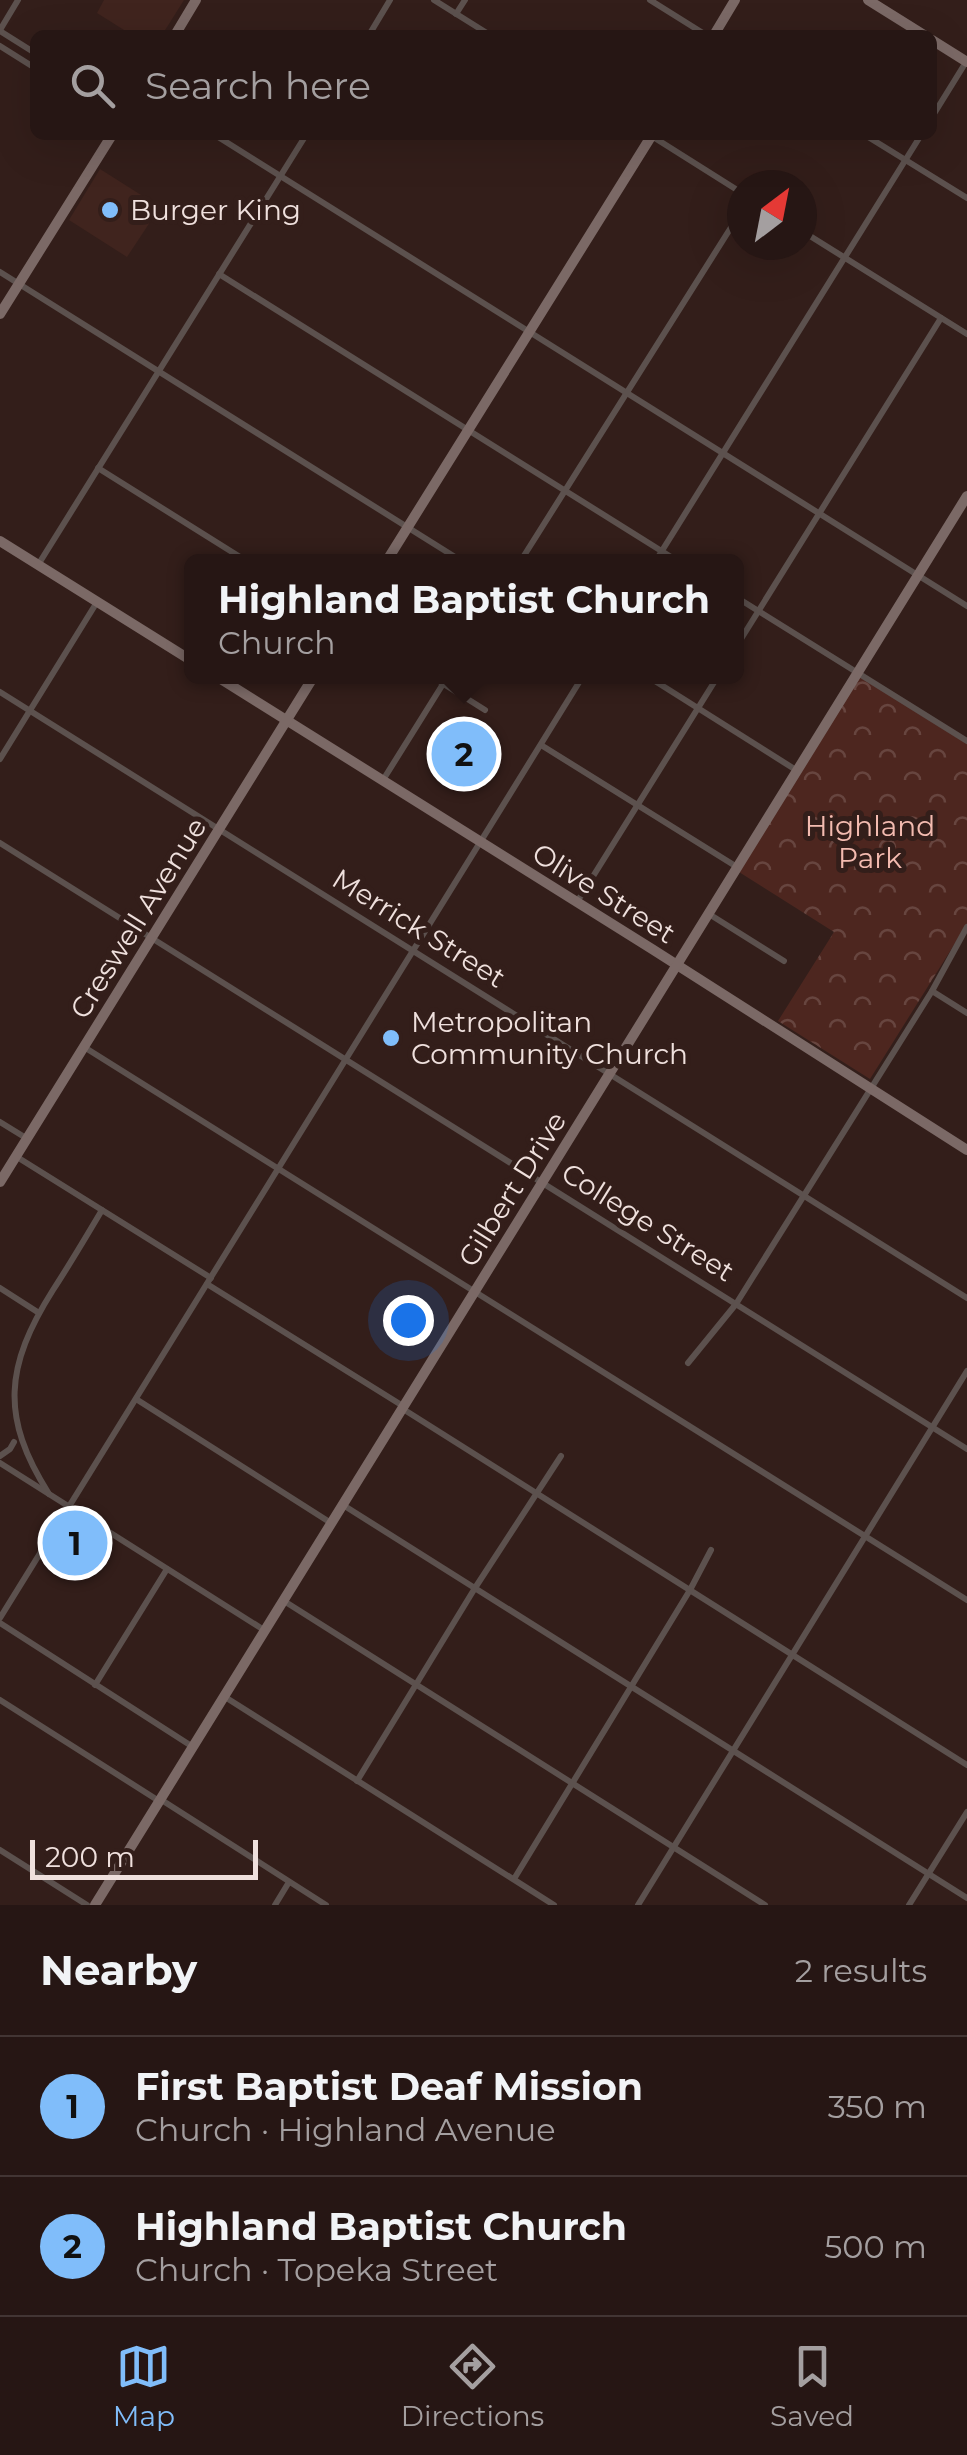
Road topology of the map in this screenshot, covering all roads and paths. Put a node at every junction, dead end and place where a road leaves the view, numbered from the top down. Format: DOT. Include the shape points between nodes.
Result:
graph roads {
  1 [pos="18,0"];
  2 [pos="196,0"];
  3 [pos="390,0"];
  4 [pos="434,0"];
  5 [pos="465,0"];
  6 [pos="650,0"];
  7 [pos="736,0"];
  8 [pos="868,0"];
  9 [pos="456,14"];
  10 [pos="0,30"];
  11 [pos="177,30"];
  12 [pos="371,30"];
  13 [pos="482,30"];
  14 [pos="698,30"];
  15 [pos="717,30"];
  16 [pos="916,30"];
  17 [pos="937,43"];
  18 [pos="0,46"];
  19 [pos="30,50"];
  20 [pos="967,61"];
  21 [pos="30,65"];
  22 [pos="937,110"];
  23 [pos="109,140"];
  24 [pos="224,140"];
  25 [pos="303,140"];
  26 [pos="648,140"];
  27 [pos="659,140"];
  28 [pos="874,140"];
  29 [pos="918,140"];
  30 [pos="906,160"];
  31 [pos="280,176"];
  32 [pos="727,183"];
  33 [pos="967,198"];
  34 [pos="727,234"];
  35 [pos="817,240"];
  36 [pos="845,258"];
  37 [pos="0,272"];
  38 [pos="220,274"];
  39 [pos="19,284"];
  40 [pos="0,314"];
  41 [pos="941,318"];
  42 [pos="529,332"];
  43 [pos="967,334"];
  44 [pos="158,371"];
  45 [pos="627,394"];
  46 [pos="468,430"];
  47 [pos="722,454"];
  48 [pos="98,468"];
  49 [pos="565,490"];
  50 [pos="967,496"];
  51 [pos="820,514"];
  52 [pos="407,527"];
  53 [pos="0,541"];
  54 [pos="662,551"];
  55 [pos="235,554"];
  56 [pos="391,554"];
  57 [pos="450,554"];
  58 [pos="525,554"];
  59 [pos="660,554"];
  60 [pos="667,554"];
  61 [pos="38,565"];
  62 [pos="918,576"];
  63 [pos="97,602"];
  64 [pos="744,602"];
  65 [pos="967,606"];
  66 [pos="759,611"];
  67 [pos="744,634"];
  68 [pos="184,656"];
  69 [pos="858,672"];
  70 [pos="229,684"];
  71 [pos="309,684"];
  72 [pos="443,684"];
  73 [pos="451,684"];
  74 [pos="578,684"];
  75 [pos="660,684"];
  76 [pos="713,684"];
  77 [pos="0,692"];
  78 [pos="698,708"];
  79 [pos="485,710"];
  80 [pos="30,711"];
  81 [pos="287,720"];
  82 [pos="967,742"];
  83 [pos="541,745"];
  84 [pos="0,758"];
  85 [pos="797,770"];
  86 [pos="383,780"];
  87 [pos="638,805"];
  88 [pos="220,829"];
  89 [pos="480,842"];
  90 [pos="0,843"];
  91 [pos="737,867"];
  92 [pos="577,902"];
  93 [pos="708,914"];
  94 [pos="967,927"];
  95 [pos="152,938"];
  96 [pos="413,950"];
  97 [pos="784,961"];
  98 [pos="676,966"];
  99 [pos="932,991"];
  100 [pos="967,1013"];
  101 [pos="84,1047"];
  102 [pos="346,1060"];
  103 [pos="610,1073"];
  104 [pos="870,1089"];
  105 [pos="0,1122"];
  106 [pos="27,1138"];
  107 [pos="967,1150"];
  108 [pos="16,1156"];
  109 [pos="279,1168"];
  110 [pos="0,1182"];
  111 [pos="542,1182"];
  112 [pos="803,1195"];
  113 [pos="102,1210"];
  114 [pos="209,1281"];
  115 [pos="0,1288"];
  116 [pos="475,1291"];
  117 [pos="967,1298"];
  118 [pos="736,1304"];
  119 [pos="39,1313"];
  120 [pos="688,1363"];
  121 [pos="967,1370"];
  122 [pos="136,1399"];
  123 [pos="403,1408"];
  124 [pos="932,1427"];
  125 [pos="15,1441"];
  126 [pos="967,1449"];
  127 [pos="561,1456"];
  128 [pos="0,1460"];
  129 [pos="536,1492"];
  130 [pos="49,1494"];
  131 [pos="343,1505"];
  132 [pos="69,1507"];
  133 [pos="332,1523"];
  134 [pos="865,1536"];
  135 [pos="711,1550"];
  136 [pos="167,1569"];
  137 [pos="475,1588"];
  138 [pos="690,1590"];
  139 [pos="967,1600"];
  140 [pos="284,1601"];
  141 [pos="0,1620"];
  142 [pos="265,1630"];
  143 [pos="792,1655"];
  144 [pos="95,1685"];
  145 [pos="417,1685"];
  146 [pos="631,1687"];
  147 [pos="224,1696"];
  148 [pos="0,1700"];
  149 [pos="193,1747"];
  150 [pos="733,1752"];
  151 [pos="967,1765"];
  152 [pos="357,1780"];
  153 [pos="572,1784"];
  154 [pos="160,1800"];
  155 [pos="967,1812"];
  156 [pos="674,1847"];
  157 [pos="0,1850"];
  158 [pos="928,1874"];
  159 [pos="513,1880"];
  160 [pos="290,1882"];
  161 [pos="967,1898"];
  162 [pos="91,1905"];
  163 [pos="275,1905"];
  164 [pos="326,1905"];
  165 [pos="554,1905"];
  166 [pos="638,1905"];
  167 [pos="765,1905"];
  168 [pos="909,1905"];
  1 -- 10 [label="street"];
  2 -- 11 [label="street"];
  3 -- 12 [label="street"];
  4 -- 9 [label="street"];
  5 -- 9 [label="street"];
  6 -- 14 [label="street"];
  7 -- 15 [label="street"];
  8 -- 16 [label="street"];
  9 -- 13 [label="street"];
  10 -- 19 [label="street"];
  17 -- 20 [label="street"];
  18 -- 21 [label="street"];
  20 -- 22 [label="street"];
  23 -- 39 [label="street"];
  24 -- 31 [label="street"];
  25 -- 31 [label="street"];
  26 -- 42 [label="street"];
  27 -- 32 [label="street"];
  28 -- 30 [label="street"];
  29 -- 30 [label="street"];
  30 -- 33 [label="street"];
  30 -- 36 [label="street"];
  31 -- 38 [label="street"];
  31 -- 42 [label="street"];
  34 -- 45 [label="street"];
  35 -- 36 [label="street"];
  36 -- 41 [label="street"];
  36 -- 47 [label="street"];
  37 -- 39 [label="street"];
  38 -- 44 [label="street"];
  38 -- 46 [label="street"];
  39 -- 40 [label="street"];
  39 -- 44 [label="street"];
  41 -- 43 [label="street"];
  41 -- 51 [label="street"];
  42 -- 45 [label="street"];
  42 -- 46 [label="street"];
  44 -- 48 [label="street"];
  44 -- 52 [label="street"];
  45 -- 47 [label="street"];
  45 -- 49 [label="street"];
  46 -- 49 [label="street"];
  46 -- 52 [label="street"];
  47 -- 51 [label="street"];
  47 -- 54 [label="street"];
  48 -- 55 [label="street"];
  48 -- 61 [label="street"];
  49 -- 54 [label="street"];
  49 -- 58 [label="street"];
  50 -- 62 [label="street, Gilbert Drive"];
  51 -- 62 [label="street"];
  51 -- 66 [label="street"];
  52 -- 56 [label="street"];
  52 -- 57 [label="street"];
  53 -- 61 [label="street"];
  54 -- 59 [label="street"];
  54 -- 60 [label="street"];
  61 -- 63 [label="street"];
  62 -- 65 [label="street"];
  62 -- 69 [label="street, Gilbert Drive"];
  63 -- 68 [label="street"];
  63 -- 80 [label="street"];
  64 -- 66 [label="street"];
  66 -- 67 [label="street"];
  66 -- 69 [label="street"];
  69 -- 82 [label="street"];
  69 -- 85 [label="street, Gilbert Drive"];
  70 -- 81 [label="street, Olive Street"];
  71 -- 81 [label="street, Creswell Avenue"];
  72 -- 86 [label="street"];
  73 -- 79 [label="street"];
  74 -- 83 [label="street"];
  75 -- 78 [label="street"];
  76 -- 78 [label="street"];
  77 -- 80 [label="street, Merrick Street"];
  78 -- 85 [label="street"];
  78 -- 87 [label="street"];
  80 -- 84 [label="street"];
  80 -- 88 [label="street, Merrick Street"];
  81 -- 86 [label="street, Olive Street"];
  81 -- 88 [label="street, Creswell Avenue"];
  83 -- 87 [label="street"];
  83 -- 89 [label="street"];
  85 -- 91 [label="street, Gilbert Drive"];
  86 -- 89 [label="street, Olive Street"];
  87 -- 91 [label="street"];
  87 -- 92 [label="street"];
  88 -- 95 [label="street, Creswell Avenue"];
  88 -- 96 [label="street, Merrick Street"];
  89 -- 92 [label="street, Olive Street"];
  89 -- 96 [label="street"];
  90 -- 95 [label="street, College Street"];
  91 -- 93 [label="street, Gilbert Drive"];
  92 -- 98 [label="street, Olive Street"];
  93 -- 97 [label="street"];
  93 -- 98 [label="street, Gilbert Drive"];
  94 -- 99 [label="street"];
  95 -- 101 [label="street, Creswell Avenue"];
  95 -- 102 [label="street, College Street"];
  96 -- 102 [label="street"];
  96 -- 103 [label="street, Merrick Street"];
  98 -- 103 [label="street, Gilbert Drive"];
  98 -- 104 [label="street, Olive Street"];
  99 -- 100 [label="street"];
  99 -- 104 [label="street"];
  101 -- 106 [label="street, Creswell Avenue"];
  101 -- 109 [label="street"];
  102 -- 109 [label="street"];
  102 -- 111 [label="street, College Street"];
  103 -- 111 [label="street, Gilbert Drive"];
  103 -- 112 [label="street, Merrick Street"];
  104 -- 107 [label="street, Olive Street"];
  104 -- 112 [label="street"];
  105 -- 106 [label="street"];
  106 -- 108 [label="street, Creswell Avenue"];
  108 -- 110 [label="street, Creswell Avenue"];
  108 -- 113 [label="street"];
  109 -- 114 [label="street"];
  109 -- 116 [label="street"];
  111 -- 116 [label="street, Gilbert Drive"];
  111 -- 118 [label="street, College Street"];
  112 -- 117 [label="street, Merrick Street"];
  112 -- 118 [label="street"];
  113 -- 114 [label="street"];
  113 -- 119 [label="street"];
  114 -- 122 [label="street"];
  114 -- 123 [label="street"];
  115 -- 119 [label="street"];
  116 -- 123 [label="street, Gilbert Drive"];
  116 -- 134 [label="street"];
  118 -- 120 [label="street"];
  118 -- 124 [label="street, College Street"];
  119 -- 125 [label="street" via="10,1373"];
  121 -- 124 [label="street"];
  122 -- 132 [label="street"];
  122 -- 133 [label="street"];
  123 -- 129 [label="street"];
  123 -- 131 [label="street, Gilbert Drive"];
  124 -- 126 [label="street, College Street"];
  124 -- 134 [label="street"];
  125 -- 128 [label="street"];
  125 -- 130 [label="street"];
  127 -- 129 [label="street"];
  128 -- 130 [label="street"];
  129 -- 137 [label="street"];
  129 -- 138 [label="street"];
  130 -- 132 [label="street"];
  131 -- 133 [label="street, Gilbert Drive"];
  131 -- 137 [label="street"];
  132 -- 136 [label="street"];
  132 -- 141 [label="street"];
  133 -- 140 [label="street, Gilbert Drive"];
  134 -- 139 [label="street"];
  134 -- 143 [label="street"];
  135 -- 138 [label="street"];
  136 -- 142 [label="street"];
  136 -- 144 [label="street"];
  137 -- 145 [label="street"];
  137 -- 146 [label="street"];
  138 -- 143 [label="street"];
  138 -- 146 [label="street"];
  140 -- 142 [label="street, Gilbert Drive"];
  140 -- 145 [label="street"];
  141 -- 144 [label="street"];
  142 -- 147 [label="street, Gilbert Drive"];
  143 -- 150 [label="street"];
  143 -- 151 [label="street"];
  144 -- 149 [label="street"];
  145 -- 152 [label="street"];
  145 -- 153 [label="street"];
  146 -- 150 [label="street"];
  146 -- 153 [label="street"];
  147 -- 149 [label="street, Gilbert Drive"];
  147 -- 152 [label="street"];
  148 -- 154 [label="street"];
  149 -- 154 [label="street, Gilbert Drive"];
  150 -- 156 [label="street"];
  150 -- 158 [label="street"];
  152 -- 159 [label="street"];
  153 -- 156 [label="street"];
  153 -- 159 [label="street"];
  154 -- 160 [label="street"];
  154 -- 162 [label="street, Gilbert Drive"];
  155 -- 158 [label="street"];
  156 -- 166 [label="street"];
  156 -- 167 [label="street"];
  157 -- 162 [label="street"];
  158 -- 161 [label="street"];
  158 -- 168 [label="street"];
  159 -- 165 [label="street"];
  160 -- 163 [label="street"];
  160 -- 164 [label="street"];
}
